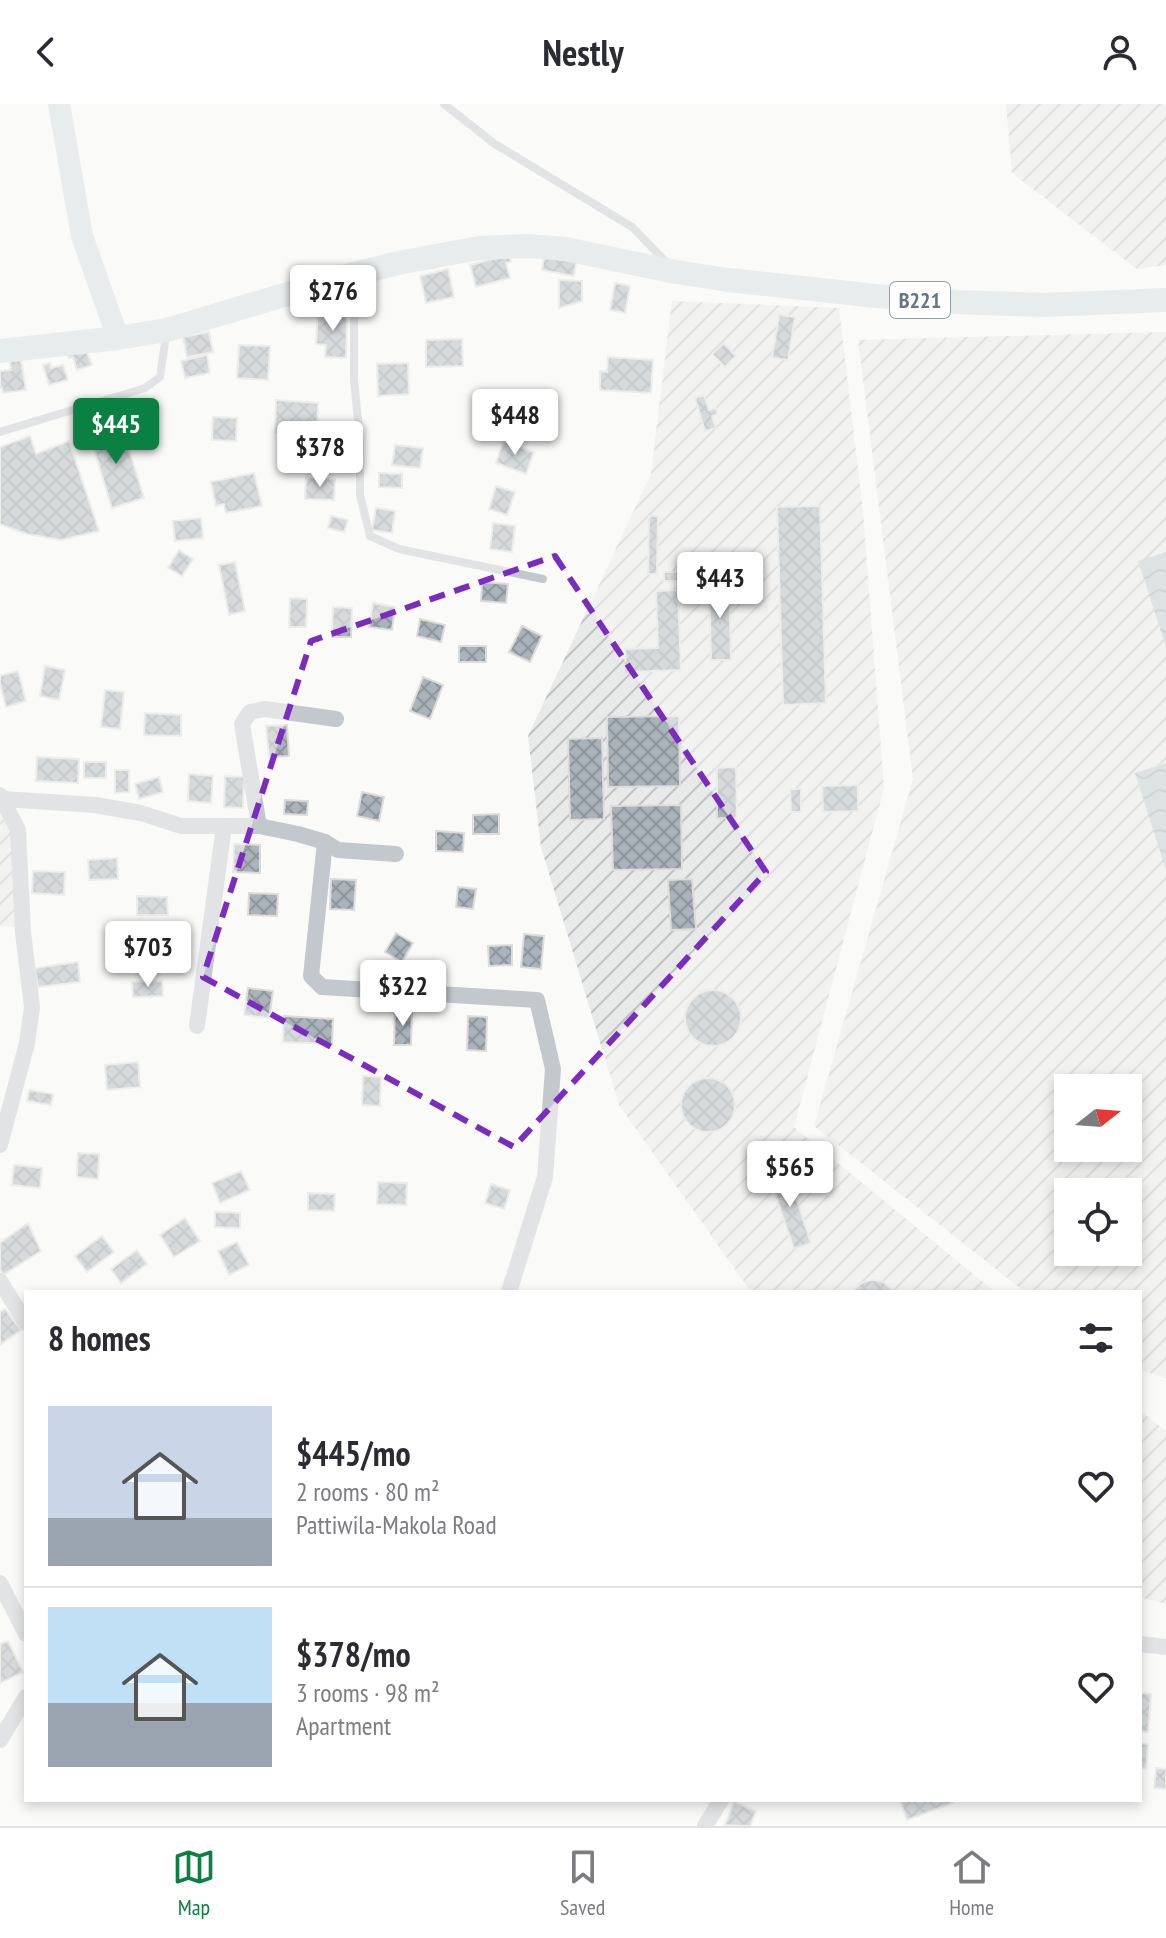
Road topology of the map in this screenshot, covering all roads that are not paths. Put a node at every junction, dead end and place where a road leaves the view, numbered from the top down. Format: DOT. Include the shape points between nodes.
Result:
graph roads {
  1 [pos="59,104"];
  2 [pos="444,104"];
  3 [pos="676,272"];
  4 [pos="354,274"];
  5 [pos="1166,300"];
  6 [pos="167,330"];
  7 [pos="118,338"];
  8 [pos="0,351"];
  9 [pos="0,432"];
  10 [pos="543,579"];
  11 [pos="336,719"];
  12 [pos="2,797"];
  13 [pos="224,826"];
  14 [pos="259,826"];
  15 [pos="325,842"];
  16 [pos="396,854"];
  17 [pos="197,1026"];
  18 [pos="0,1145"];
  19 [pos="0,1281"];
  20 [pos="510,1290"];
  21 [pos="24,1320"];
  22 [pos="0,1583"];
  23 [pos="24,1630"];
  24 [pos="1142,1644"];
  25 [pos="1166,1647"];
  26 [pos="24,1700"];
  27 [pos="0,1740"];
  28 [pos="720,1802"];
  29 [pos="705,1826"];
  1 -- 7 [label="street" via="82,236"];
  2 -- 3 [label="lane" via="495,144 632,227"];
  3 -- 4 [label="main road, B221" via="528,246 479,248"];
  3 -- 5 [label="main road, B221" via="957,302"];
  4 -- 6 [label="main road, B221"];
  4 -- 10 [label="lane" via="360,495 370,536 399,549"];
  6 -- 7 [label="main road, B221"];
  6 -- 9 [label="lane" via="160,377 145,388"];
  7 -- 8 [label="main road"];
  11 -- 14 [label="street" via="264,709 250,712 242,724"];
  12 -- 13 [label="street" via="95,805 181,826"];
  12 -- 18 [label="street" via="18,830 32,1007"];
  13 -- 14 [label="street"];
  13 -- 17 [label="street"];
  14 -- 15 [label="street"];
  15 -- 16 [label="street" via="338,850"];
  15 -- 20 [label="street" via="311,976 322,987 537,1000 553,1069 545,1177"];
  19 -- 21 [label="street"];
  22 -- 23 [label="street"];
  24 -- 25 [label="street"];
  26 -- 27 [label="street"];
  28 -- 29 [label="street"];
}
